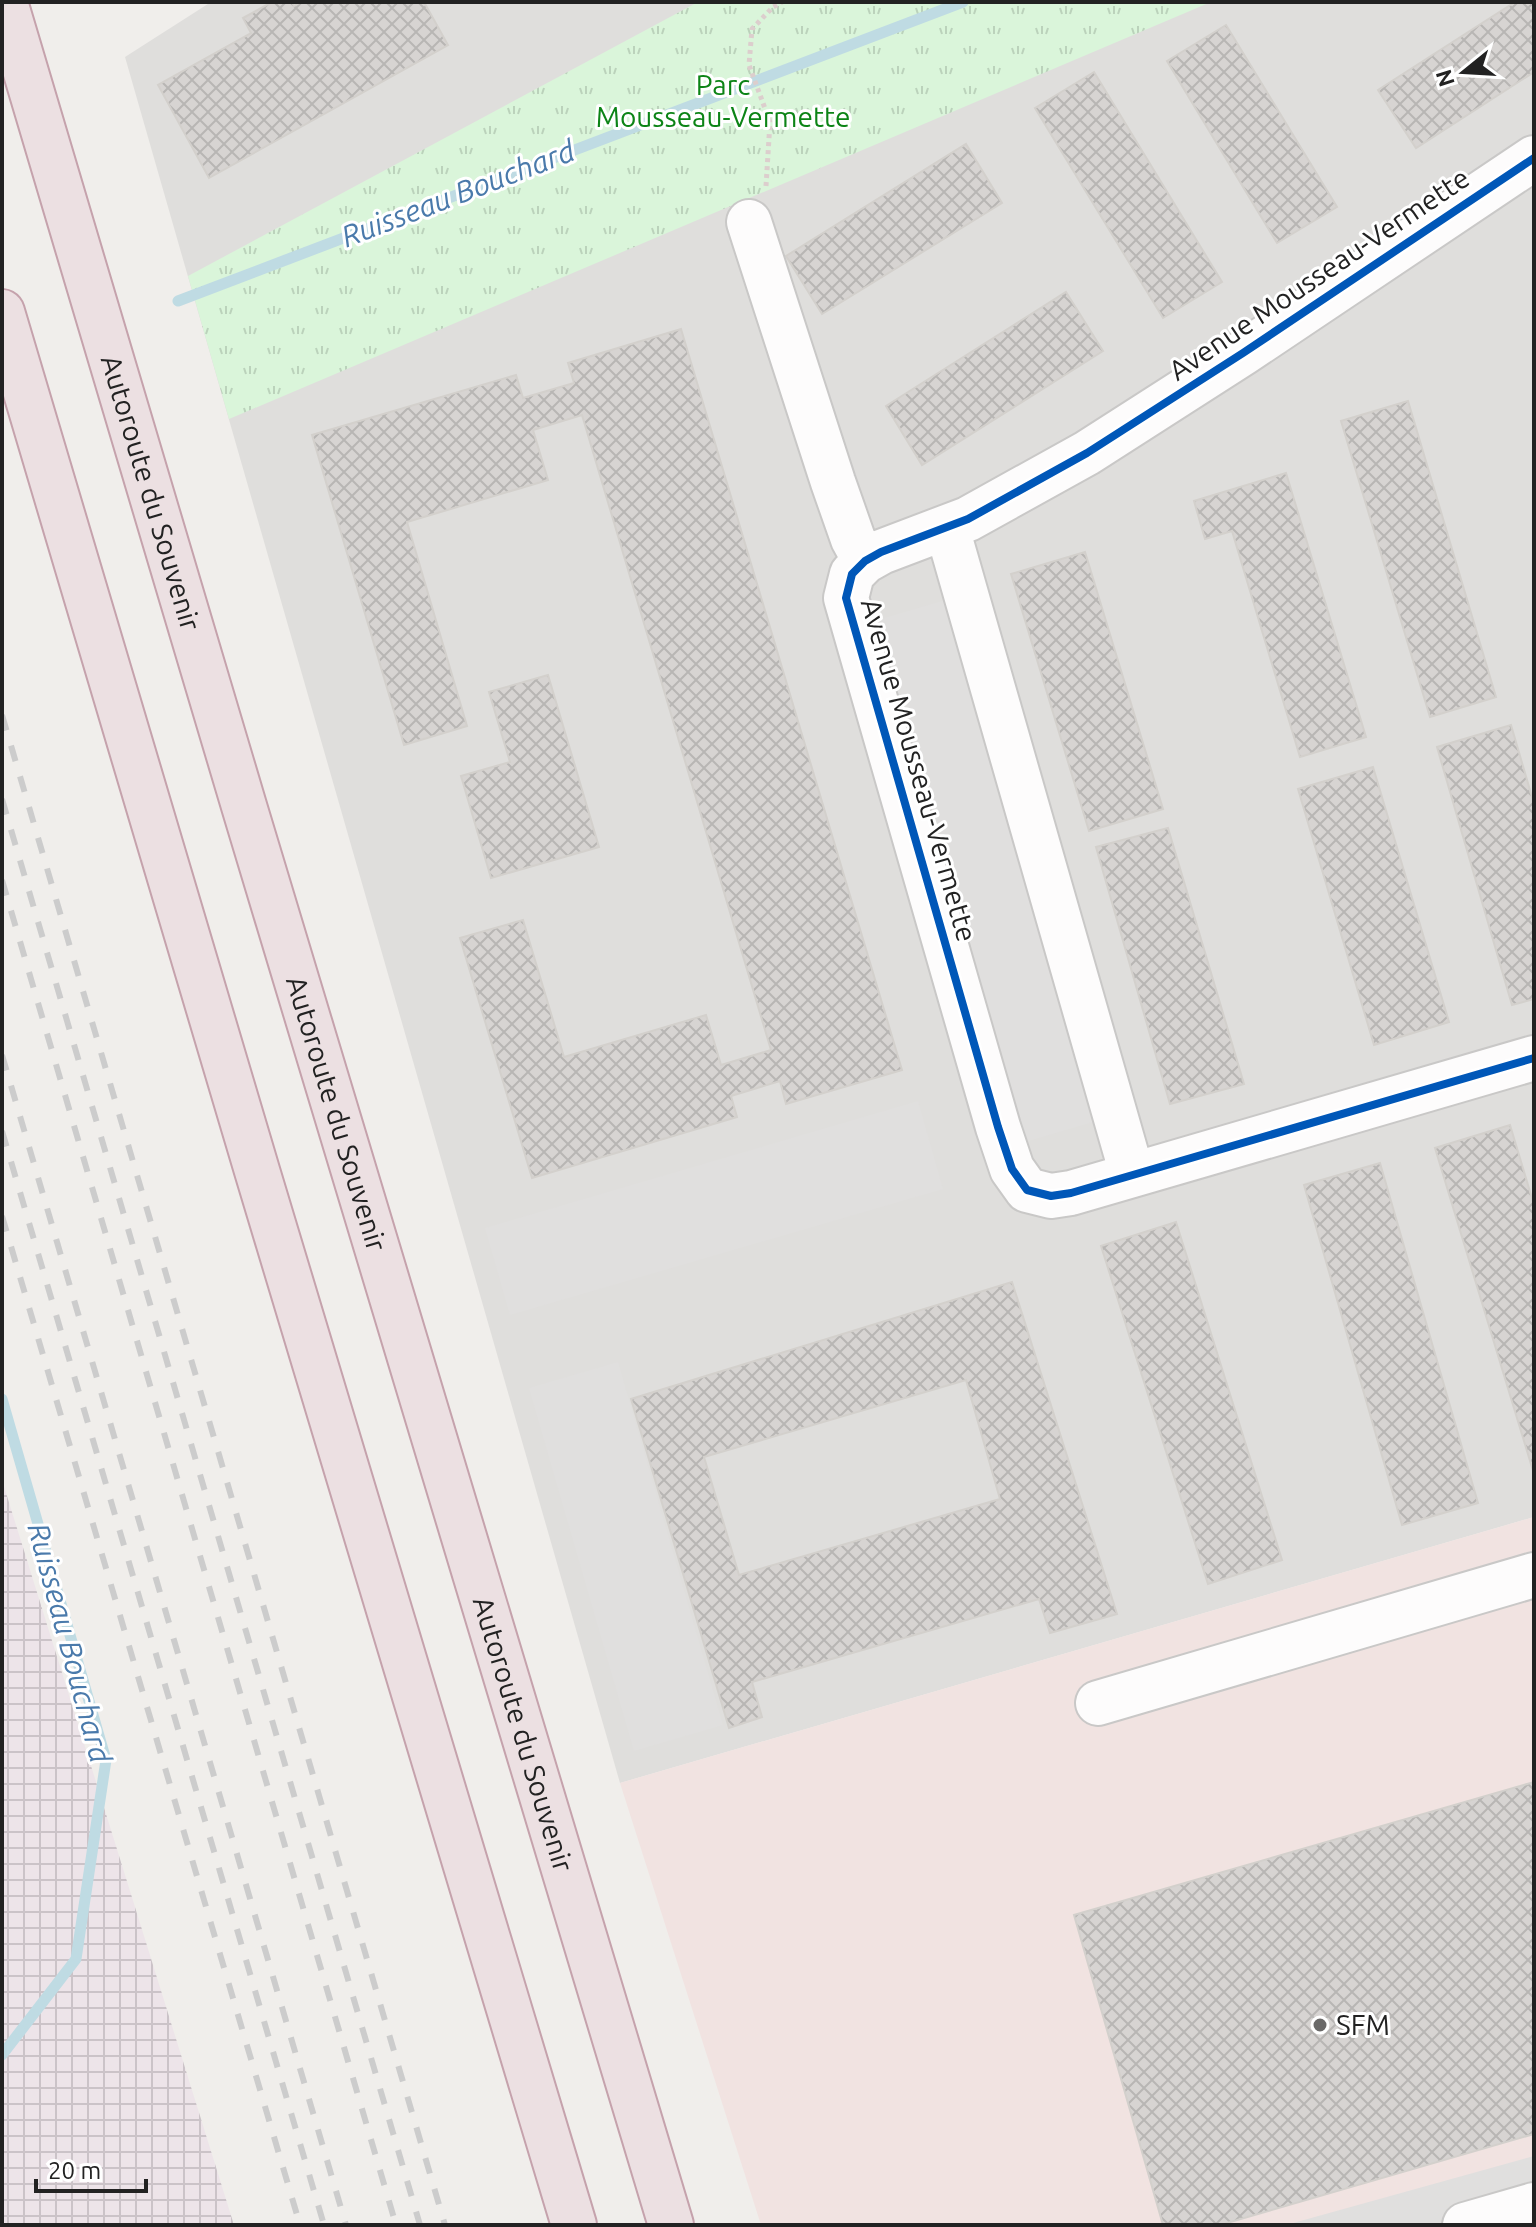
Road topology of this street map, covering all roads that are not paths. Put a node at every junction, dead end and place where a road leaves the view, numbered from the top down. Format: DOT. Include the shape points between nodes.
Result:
graph roads {
  1 [pos="5,2"];
  2 [pos="1534,158"];
  3 [pos="749,222"];
  4 [pos="2,312"];
  5 [pos="947,528"];
  6 [pos="865,561"];
  7 [pos="1534,1058"];
  8 [pos="1132,1174"];
  9 [pos="1534,1575"];
  10 [pos="1098,1703"];
  11 [pos="1534,2205"];
  12 [pos="574,2225"];
  13 [pos="671,2225"];
  14 [pos="1465,2225"];
  1 -- 13 [label="highway, Autoroute du Souvenir"];
  2 -- 5 [label="street, Avenue Mousseau-Vermette" via="1111,439"];
  3 -- 6 [label="street" via="838,497"];
  4 -- 12 [label="highway"];
  5 -- 6 [label="street, Avenue Mousseau-Vermette"];
  5 -- 8 [label="street"];
  6 -- 8 [label="street, Avenue Mousseau-Vermette" via="847,585 848,610 1012,1169 1027,1190 1051,1196"];
  7 -- 8 [label="street, Avenue Mousseau-Vermette"];
  9 -- 10 [label="street"];
  11 -- 14 [label="street"];
}
